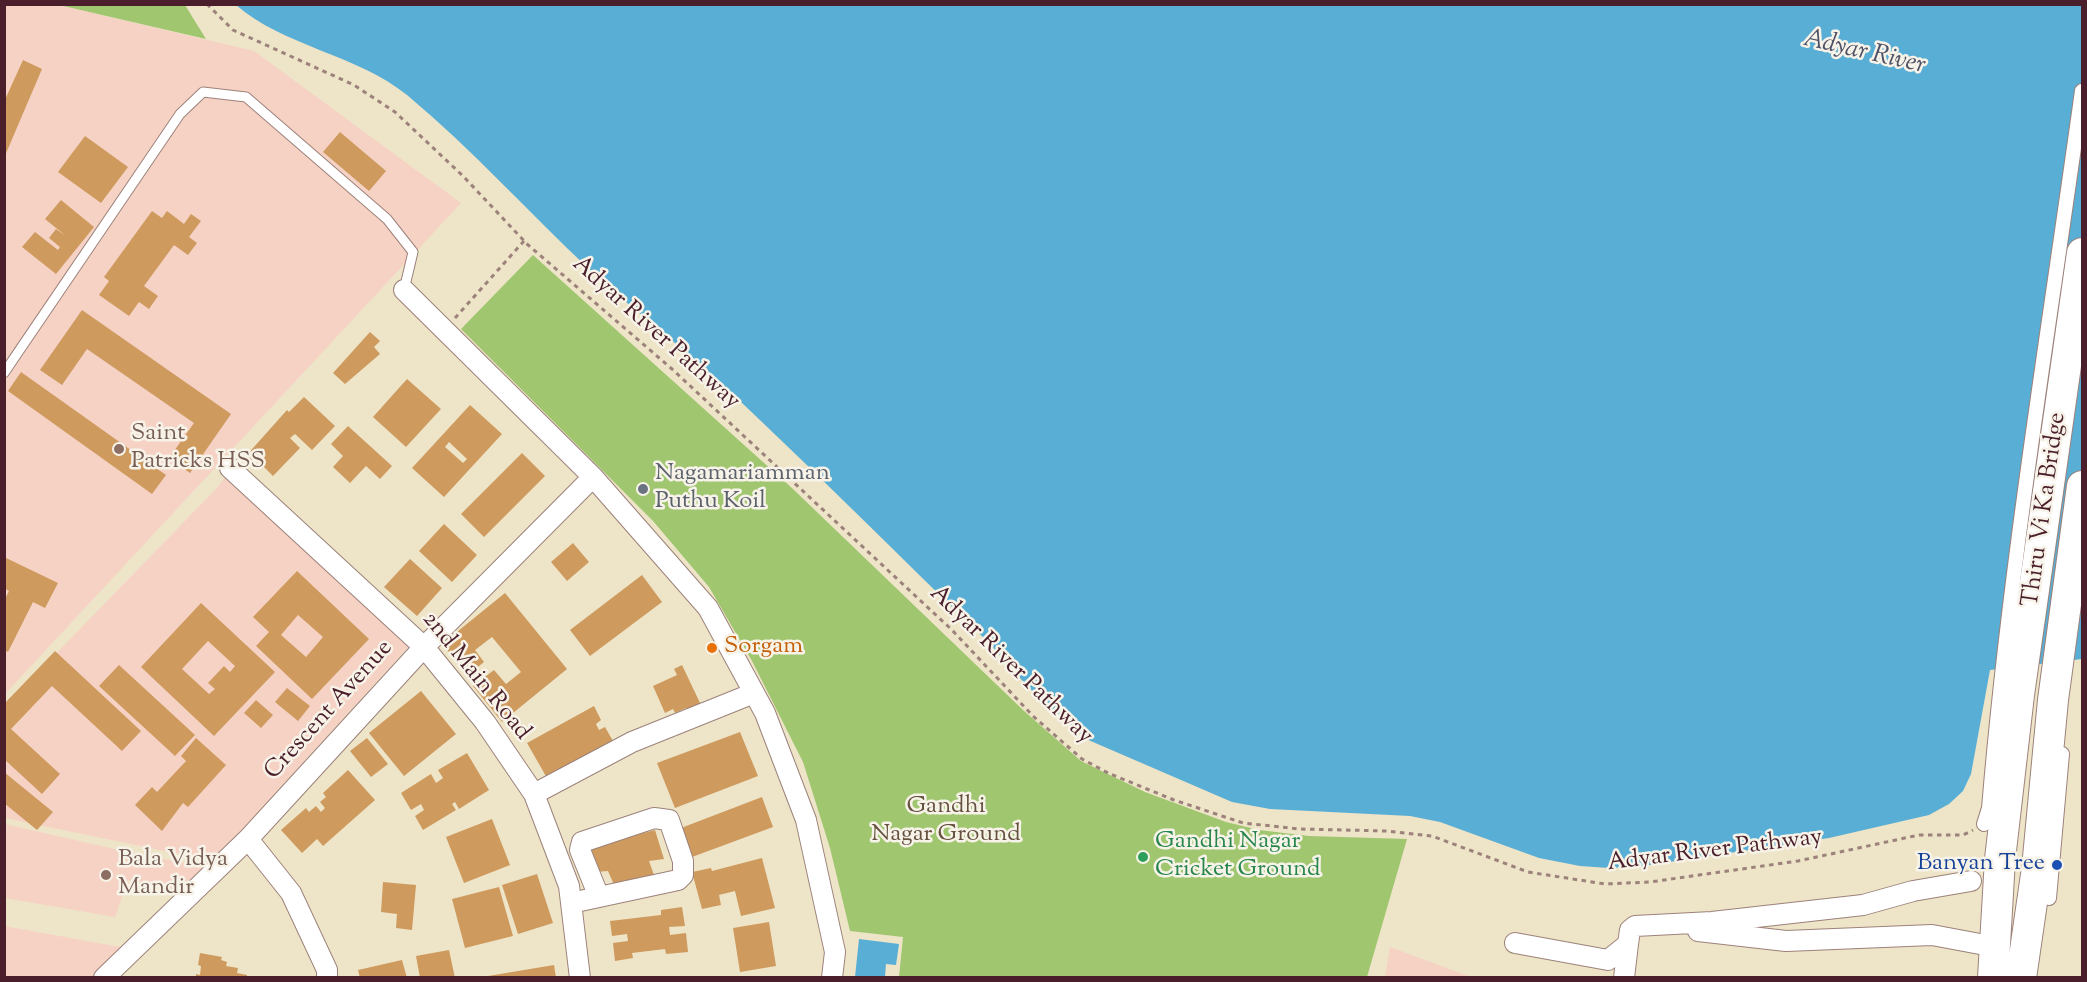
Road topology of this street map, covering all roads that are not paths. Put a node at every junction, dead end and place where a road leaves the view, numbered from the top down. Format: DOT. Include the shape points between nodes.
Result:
graph roads {
  1 [pos="2082,91"];
  2 [pos="2082,253"];
  3 [pos="404,290"];
  4 [pos="4,373"];
  5 [pos="230,468"];
  6 [pos="592,477"];
  7 [pos="2082,486"];
  8 [pos="2082,573"];
  9 [pos="424,647"];
  10 [pos="754,693"];
  11 [pos="2010,694"];
  12 [pos="2059,701"];
  13 [pos="534,794"];
  14 [pos="1984,824"];
  15 [pos="248,839"];
  16 [pos="1971,881"];
  17 [pos="599,897"];
  18 [pos="2049,898"];
  19 [pos="571,903"];
  20 [pos="2028,930"];
  21 [pos="1631,935"];
  22 [pos="1515,943"];
  23 [pos="1996,948"];
  24 [pos="104,978"];
  25 [pos="327,978"];
  26 [pos="580,978"];
  27 [pos="832,978"];
  28 [pos="1624,978"];
  29 [pos="1993,978"];
  30 [pos="2021,978"];
  31 [pos="2037,978"];
  1 -- 11 [label="street"];
  2 -- 11 [label="main road, Thiru Vi Ka Bridge"];
  3 -- 4 [label="lane" via="413,252 387,219 246,97 203,92 180,114"];
  3 -- 6 [label="street"];
  5 -- 9 [label="street, 2nd Main Road"];
  6 -- 9 [label="street, Crescent Avenue"];
  6 -- 10 [label="street" via="708,608"];
  7 -- 12 [label="main road, Thiru Vi Ka Bridge"];
  8 -- 12 [label="street"];
  9 -- 13 [label="street, 2nd Main Road" via="485,722"];
  9 -- 15 [label="street, Crescent Avenue"];
  10 -- 13 [label="street" via="632,742"];
  10 -- 27 [label="street" via="806,820 835,952"];
  11 -- 14 [label="street"];
  11 -- 23 [label="main road, Thiru Vi Ka Bridge"];
  12 -- 18 [label="street" via="2061,778"];
  12 -- 20 [label="main road, Thiru Vi Ka Bridge"];
  13 -- 19 [label="street, 2nd Main Road" via="569,886"];
  15 -- 24 [label="street, Crescent Avenue"];
  15 -- 25 [label="street" via="291,893 327,970"];
  16 -- 21 [label="street" via="1863,905"];
  17 -- 17 [label="street" via="678,880 683,875 683,861 669,820 654,818 582,842 580,850"];
  17 -- 19 [label="street"];
  19 -- 26 [label="street, 2nd Main Road"];
  20 -- 30 [label="main road, Thiru Vi Ka Bridge"];
  20 -- 31 [label="main road" via="2038,953"];
  21 -- 22 [label="street" via="1608,960"];
  21 -- 23 [label="street" via="1786,941 1932,934"];
  21 -- 28 [label="street"];
  23 -- 29 [label="main road, Thiru Vi Ka Bridge"];
}
